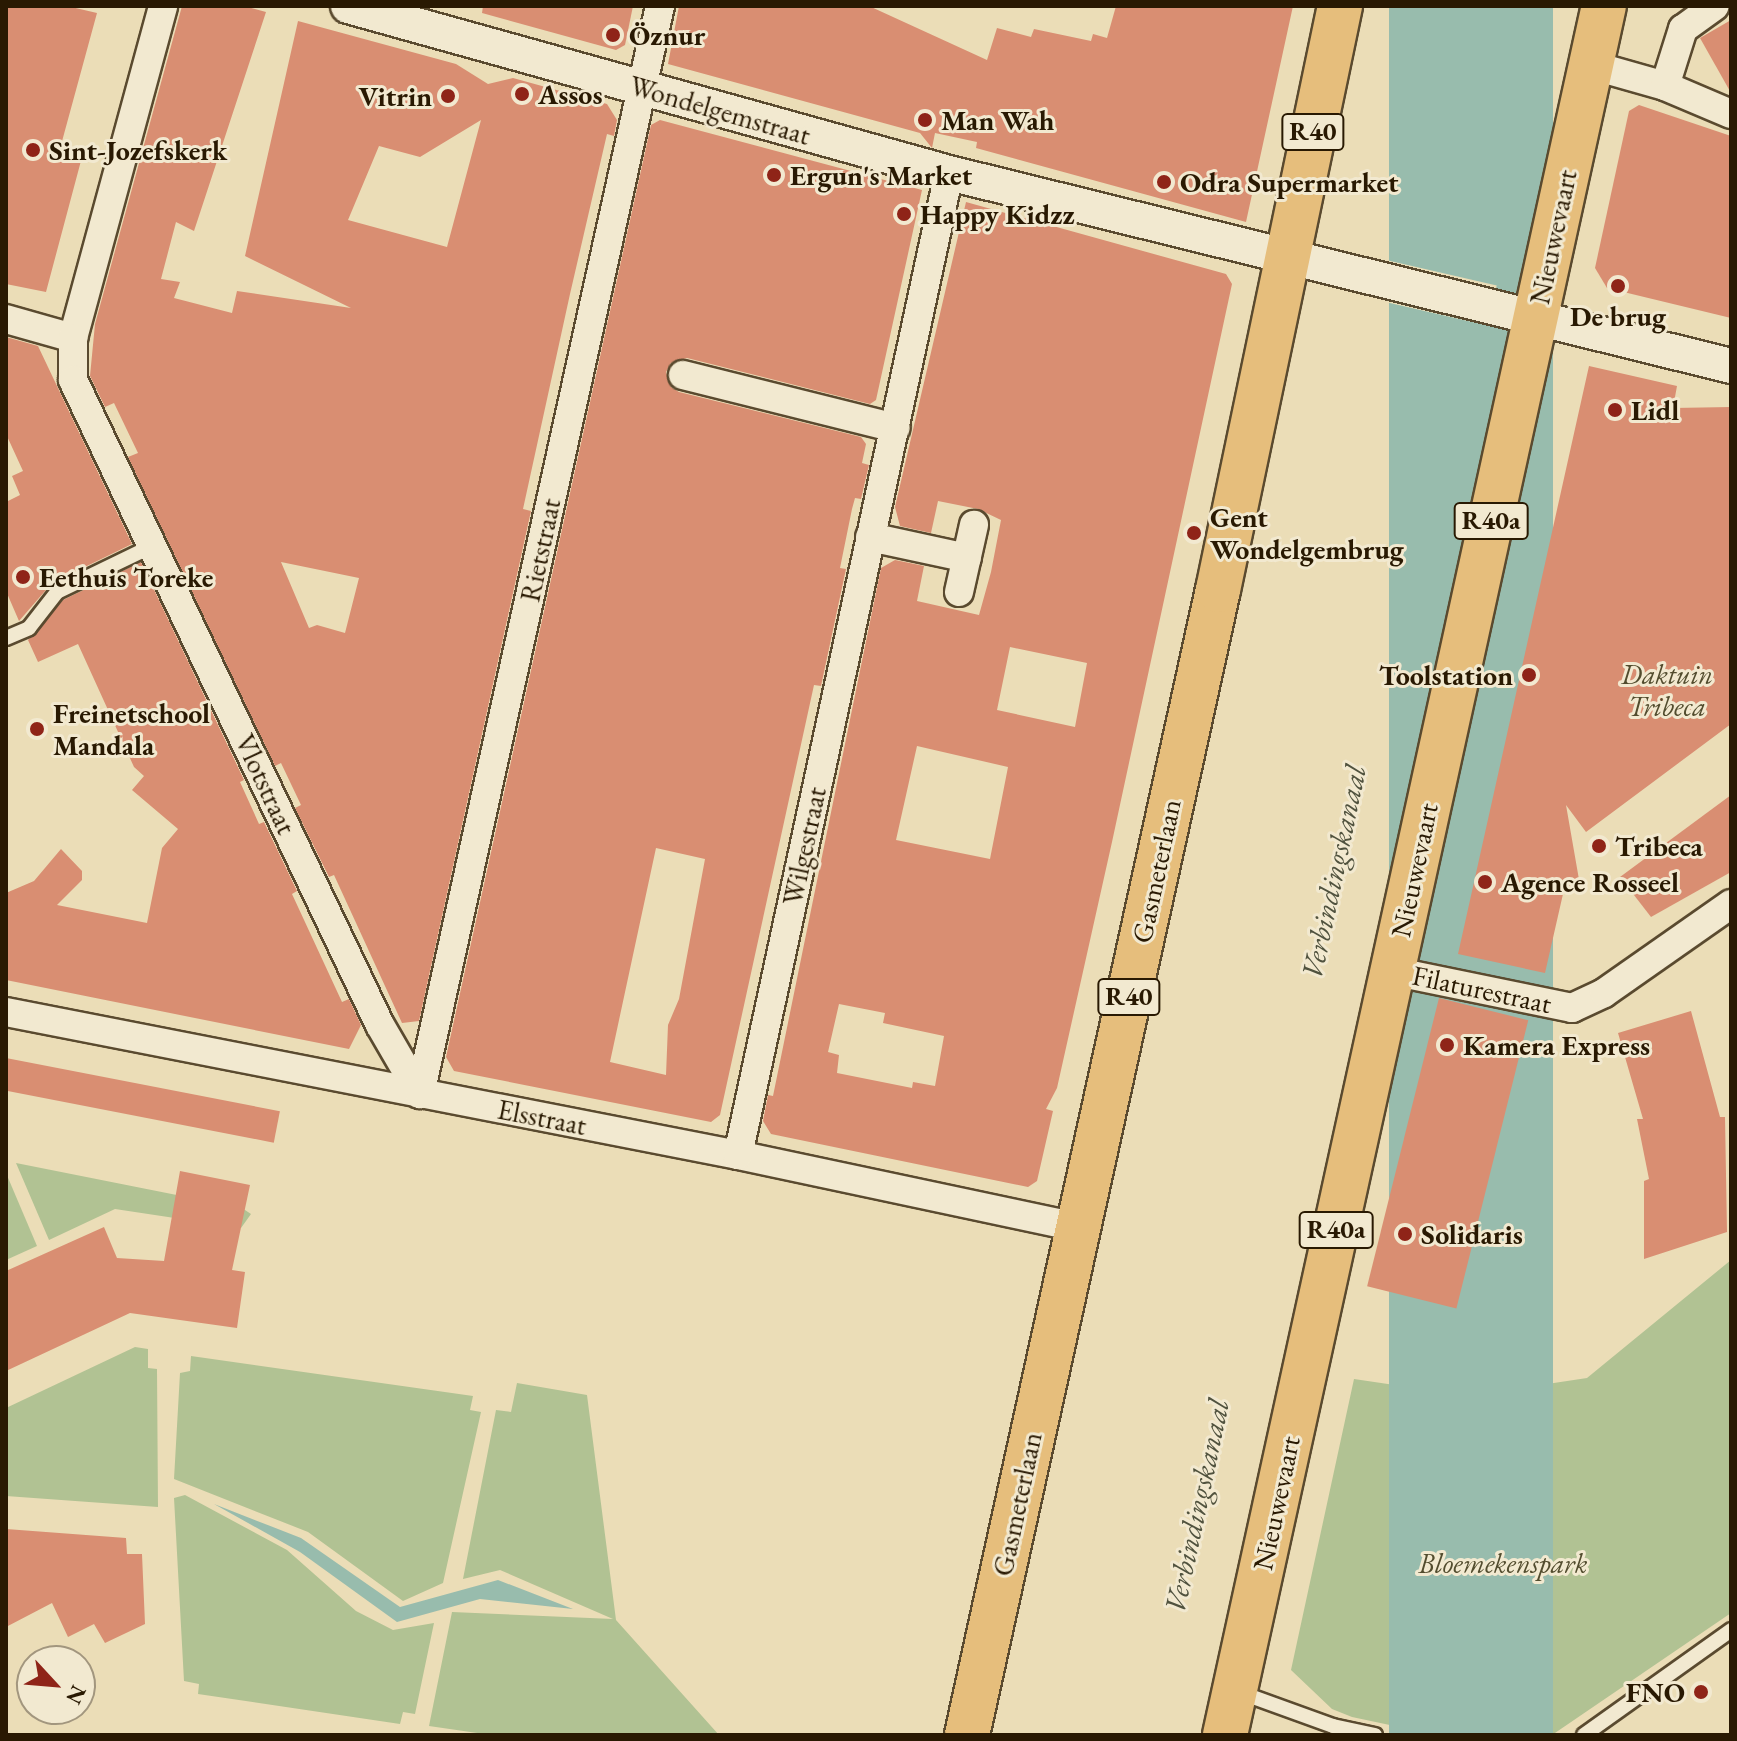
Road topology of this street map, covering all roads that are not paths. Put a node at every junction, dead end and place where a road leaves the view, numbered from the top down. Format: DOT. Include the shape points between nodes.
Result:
graph roads {
  1 [pos="163,6"];
  2 [pos="348,6"];
  3 [pos="660,6"];
  4 [pos="1340,6"];
  5 [pos="1604,6"];
  6 [pos="1715,6"];
  7 [pos="1591,65"];
  8 [pos="1665,86"];
  9 [pos="642,88"];
  10 [pos="1731,114"];
  11 [pos="949,173"];
  12 [pos="1307,262"];
  13 [pos="1516,310"];
  14 [pos="6,319"];
  15 [pos="73,338"];
  16 [pos="1731,366"];
  17 [pos="683,375"];
  18 [pos="895,428"];
  19 [pos="974,525"];
  20 [pos="870,537"];
  21 [pos="152,546"];
  22 [pos="967,558"];
  23 [pos="959,592"];
  24 [pos="6,638"];
  25 [pos="1731,904"];
  26 [pos="1392,971"];
  27 [pos="6,1012"];
  28 [pos="420,1094"];
  29 [pos="738,1155"];
  30 [pos="1078,1227"];
  31 [pos="1731,1630"];
  32 [pos="1235,1691"];
  33 [pos="967,1735"];
  34 [pos="1225,1735"];
  35 [pos="1375,1735"];
  36 [pos="1584,1735"];
  1 -- 15 [label="street, Vlotstraat"];
  2 -- 9 [label="street, Wondelgemstraat"];
  3 -- 9 [label="street, Rietstraat"];
  4 -- 12 [label="main road, Gasmeterlaan / R40"];
  5 -- 7 [label="main road, Nieuwevaart / R40a"];
  6 -- 8 [label="street" via="1683,29"];
  7 -- 8 [label="street"];
  7 -- 13 [label="main road, Nieuwevaart / R40a"];
  8 -- 10 [label="street"];
  9 -- 11 [label="street, Wondelgemstraat"];
  9 -- 28 [label="street, Rietstraat"];
  11 -- 12 [label="street, Wondelgemstraat"];
  11 -- 18 [label="street, Wilgestraat"];
  12 -- 13 [label="street, Wondelgemstraat"];
  12 -- 30 [label="main road, Gasmeterlaan / R40"];
  13 -- 16 [label="street, Wondelgemstraat"];
  13 -- 26 [label="main road, Nieuwevaart / R40a"];
  14 -- 15 [label="street"];
  15 -- 21 [label="street, Vlotstraat" via="73,380"];
  17 -- 18 [label="street"];
  18 -- 20 [label="street, Wilgestraat"];
  19 -- 22 [label="street"];
  20 -- 22 [label="street"];
  20 -- 29 [label="street, Wilgestraat"];
  21 -- 24 [label="lane" via="57,592 29,628"];
  21 -- 28 [label="street, Vlotstraat" via="380,1025"];
  22 -- 23 [label="street"];
  25 -- 26 [label="street, Filaturestraat" via="1604,993 1572,1008"];
  26 -- 32 [label="main road, Nieuwevaart / R40a"];
  27 -- 28 [label="street, Elsstraat"];
  28 -- 29 [label="street, Elsstraat"];
  29 -- 30 [label="street, Elsstraat"];
  30 -- 33 [label="main road, Gasmeterlaan / R40"];
  31 -- 36 [label="lane"];
  32 -- 34 [label="main road, Nieuwevaart / R40a"];
  32 -- 35 [label="lane" via="1333,1726"];
}
